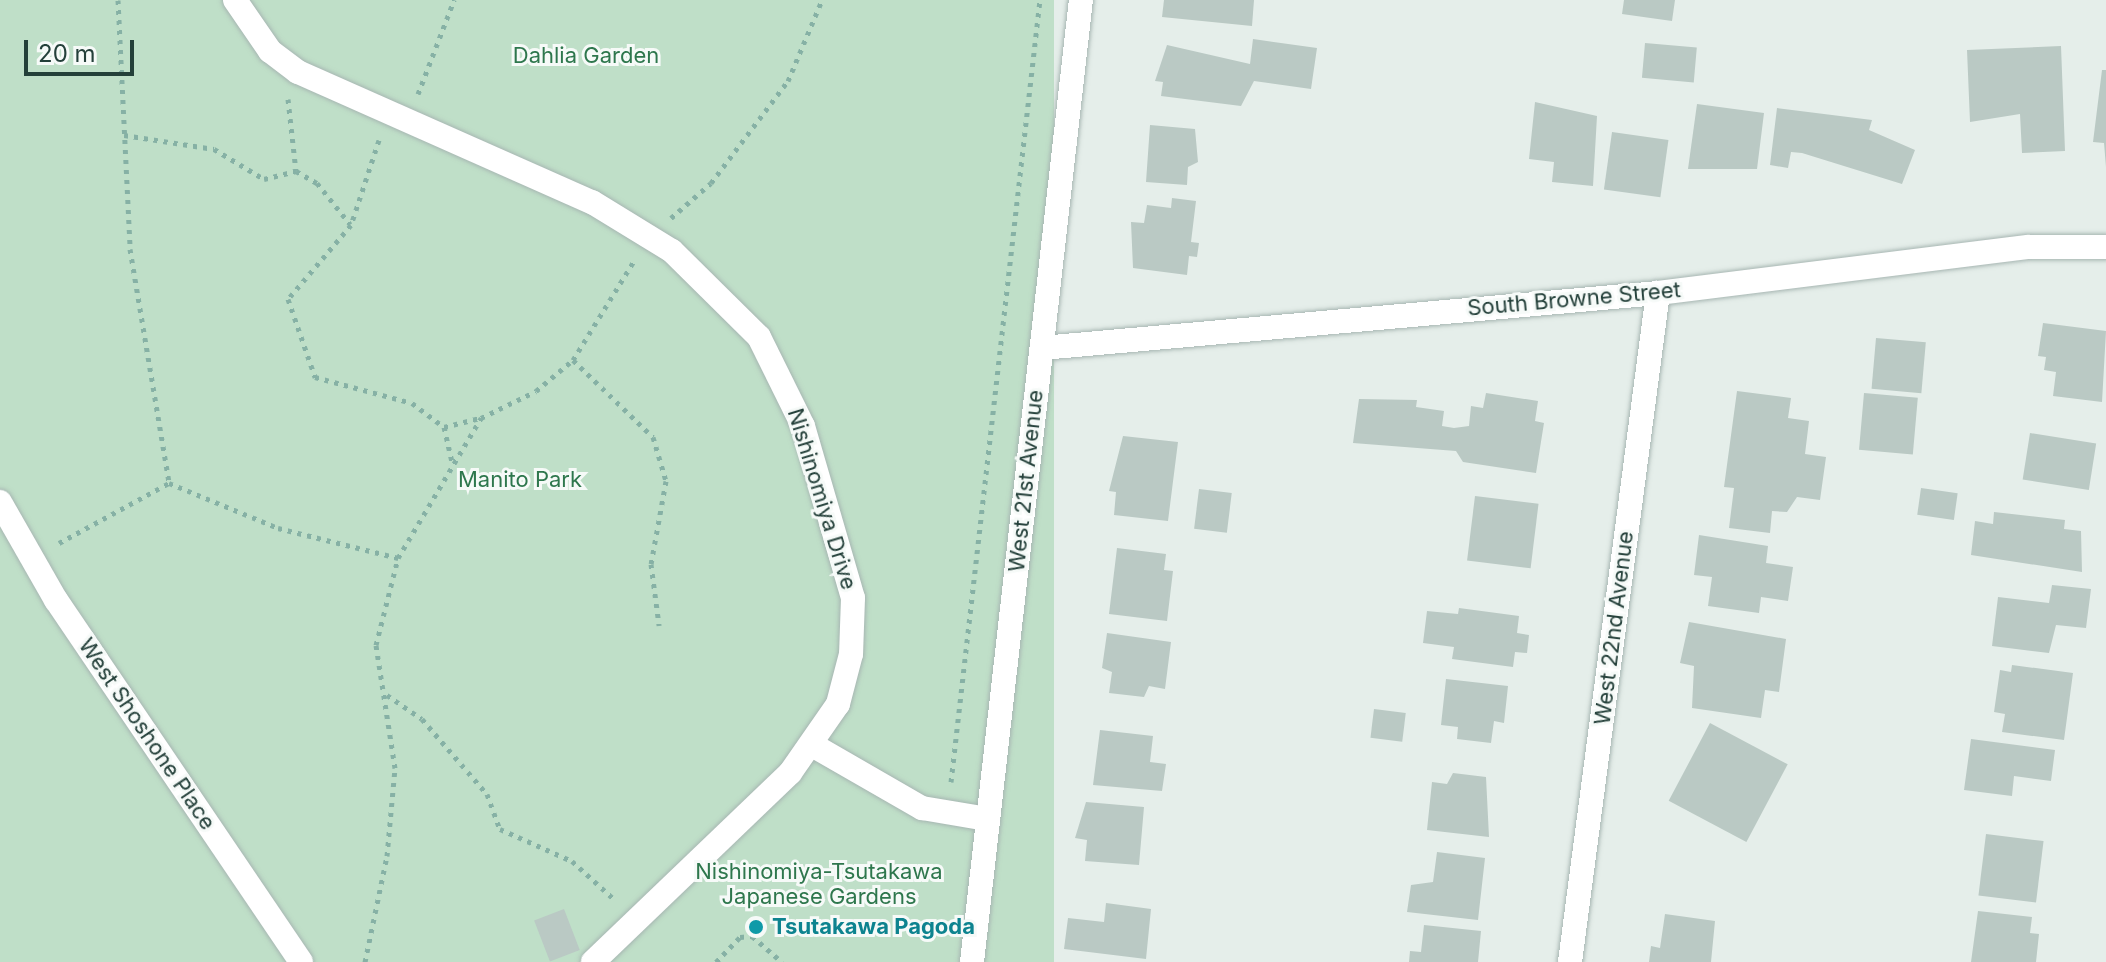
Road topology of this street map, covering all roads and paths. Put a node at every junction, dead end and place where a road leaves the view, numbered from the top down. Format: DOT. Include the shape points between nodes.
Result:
graph roads {
  1 [pos="118,0"];
  2 [pos="235,0"];
  3 [pos="454,0"];
  4 [pos="822,0"];
  5 [pos="1040,0"];
  6 [pos="1081,0"];
  7 [pos="283,63"];
  8 [pos="398,117"];
  9 [pos="124,135"];
  10 [pos="296,171"];
  11 [pos="351,225"];
  12 [pos="650,236"];
  13 [pos="2106,247"];
  14 [pos="1658,293"];
  15 [pos="1042,348"];
  16 [pos="573,360"];
  17 [pos="481,418"];
  18 [pos="444,427"];
  19 [pos="453,461"];
  20 [pos="169,483"];
  21 [pos="0,502"];
  22 [pos="30,558"];
  23 [pos="398,558"];
  24 [pos="659,625"];
  25 [pos="386,694"];
  26 [pos="814,746"];
  27 [pos="947,814"];
  28 [pos="988,819"];
  29 [pos="637,919"];
  30 [pos="301,962"];
  31 [pos="365,962"];
  32 [pos="593,962"];
  33 [pos="716,962"];
  34 [pos="782,962"];
  35 [pos="972,962"];
  36 [pos="1570,962"];
  1 -- 9 [label="path"];
  2 -- 7 [label="street, Nishinomiya Drive"];
  3 -- 8 [label="path"];
  4 -- 12 [label="path" via="788,81 711,183"];
  5 -- 27 [label="path"];
  6 -- 15 [label="street, West 21st Avenue"];
  7 -- 8 [label="street, Nishinomiya Drive"];
  7 -- 10 [label="path"];
  8 -- 11 [label="path"];
  8 -- 12 [label="street, Nishinomiya Drive"];
  9 -- 10 [label="path" via="214,149 264,179"];
  9 -- 20 [label="path" via="130,249"];
  10 -- 11 [label="path" via="317,183"];
  11 -- 18 [label="path" via="288,299 315,377 412,403"];
  12 -- 16 [label="path"];
  12 -- 26 [label="street, Nishinomiya Drive" via="717,288 759,337 790,393 827,498 849,580 854,636 838,704"];
  13 -- 14 [label="street, South Browne Street" via="2029,247"];
  14 -- 15 [label="street, South Browne Street"];
  14 -- 36 [label="street, West 22nd Avenue"];
  15 -- 28 [label="street, West 21st Avenue"];
  16 -- 17 [label="path" via="536,391"];
  16 -- 24 [label="path" via="653,437 666,481 651,564"];
  17 -- 18 [label="path"];
  17 -- 19 [label="path"];
  18 -- 19 [label="path"];
  19 -- 23 [label="path"];
  20 -- 22 [label="path"];
  20 -- 23 [label="path" via="278,528"];
  21 -- 22 [label="street, West Shoshone Place"];
  22 -- 30 [label="street, West Shoshone Place"];
  23 -- 25 [label="path" via="376,645"];
  25 -- 29 [label="path" via="422,719 487,794 500,829 572,861"];
  25 -- 31 [label="path" via="395,768 387,856"];
  26 -- 27 [label="street" via="911,803"];
  26 -- 29 [label="street, Nishinomiya Drive"];
  27 -- 28 [label="street"];
  28 -- 35 [label="street, West 21st Avenue"];
  29 -- 32 [label="street, Nishinomiya Drive"];
  33 -- 34 [label="path" via="740,937 752,936"];
}
